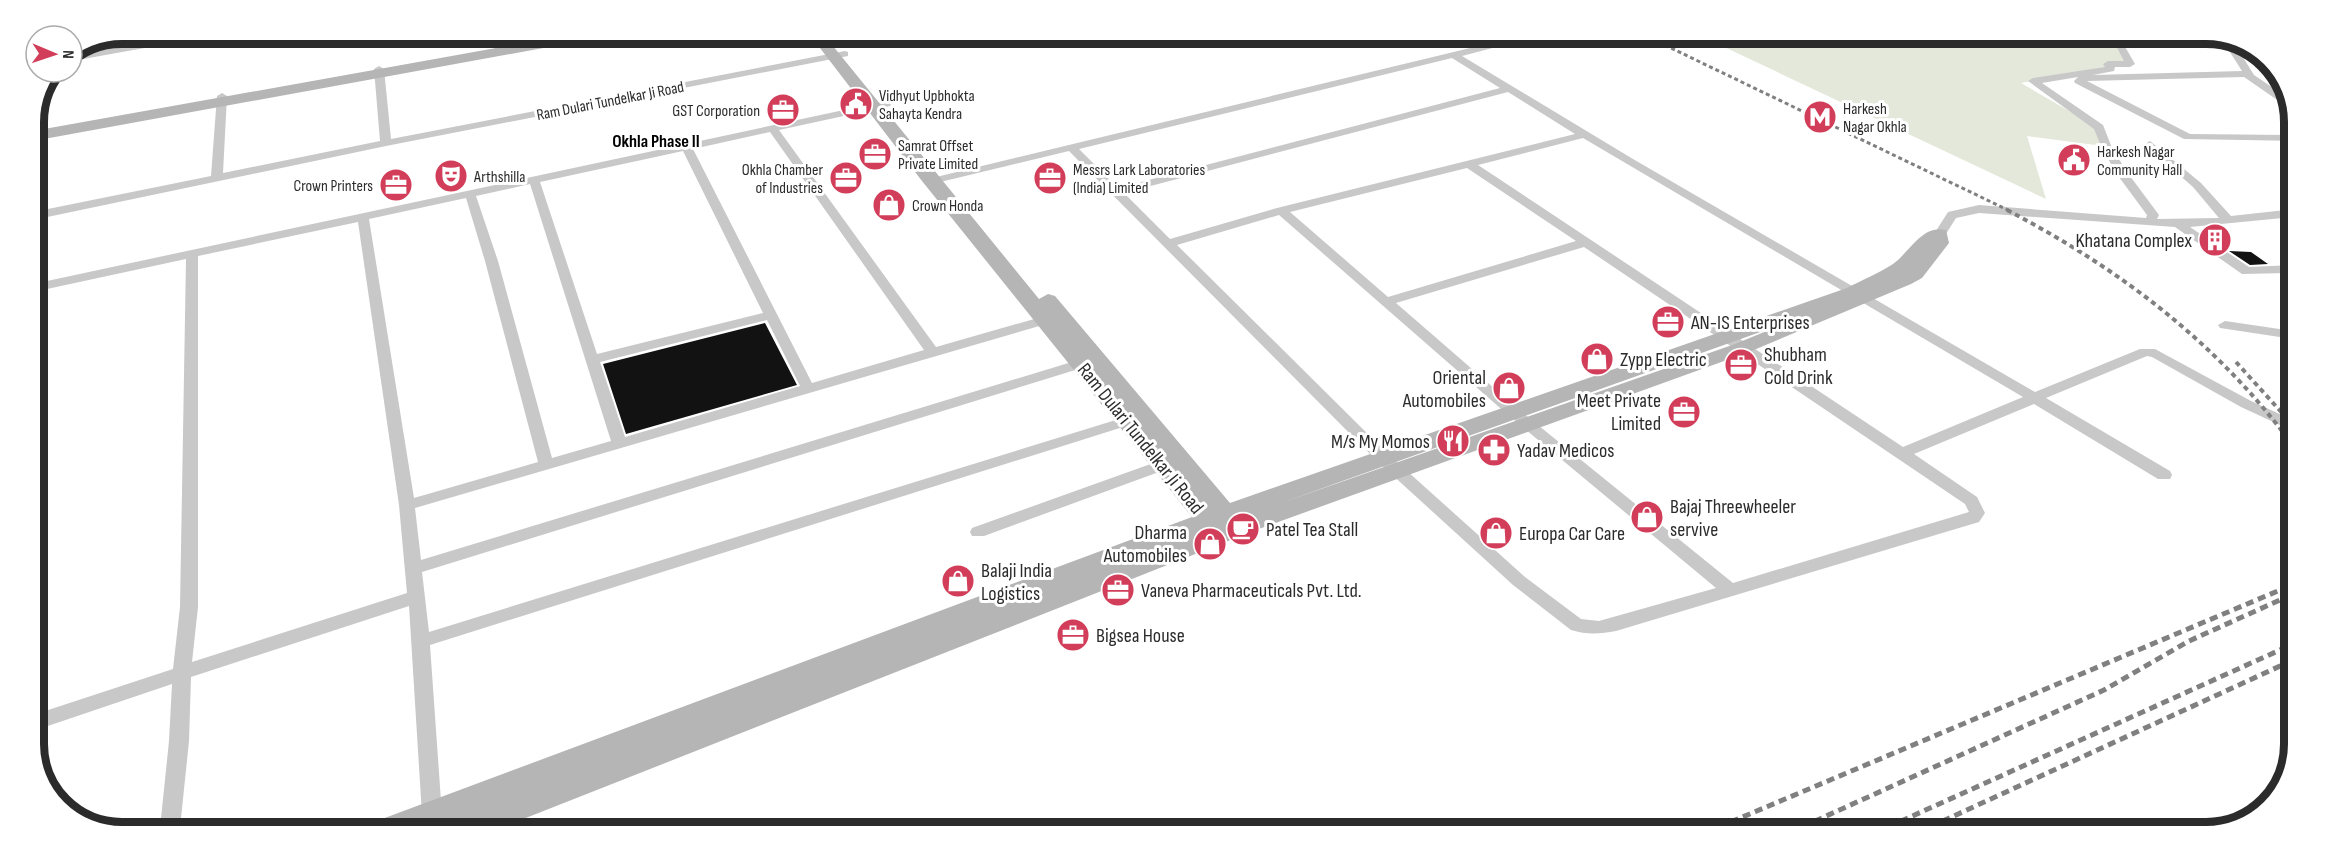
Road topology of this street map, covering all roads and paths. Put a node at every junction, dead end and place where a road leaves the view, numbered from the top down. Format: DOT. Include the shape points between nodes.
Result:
graph roads {
  1 [pos="157,44"];
  2 [pos="497,44"];
  3 [pos="827,44"];
  4 [pos="835,44"];
  5 [pos="1507,44"];
  6 [pos="2120,44"];
  7 [pos="2233,48"];
  8 [pos="1452,54"];
  9 [pos="839,55"];
  10 [pos="84,56"];
  11 [pos="380,71"];
  12 [pos="2110,74"];
  13 [pos="2246,74"];
  14 [pos="1509,89"];
  15 [pos="2280,97"];
  16 [pos="222,99"];
  17 [pos="879,106"];
  18 [pos="772,128"];
  19 [pos="44,129"];
  20 [pos="44,134"];
  21 [pos="1584,135"];
  22 [pos="2284,138"];
  23 [pos="386,143"];
  24 [pos="2150,144"];
  25 [pos="686,147"];
  26 [pos="1071,147"];
  27 [pos="1469,164"];
  28 [pos="217,178"];
  29 [pos="939,179"];
  30 [pos="534,180"];
  31 [pos="1115,192"];
  32 [pos="470,194"];
  33 [pos="1281,211"];
  34 [pos="44,214"];
  35 [pos="2284,214"];
  36 [pos="363,217"];
  37 [pos="2228,219"];
  38 [pos="2150,222"];
  39 [pos="2180,226"];
  40 [pos="1940,234"];
  41 [pos="1583,243"];
  42 [pos="1167,244"];
  43 [pos="192,253"];
  44 [pos="2284,269"];
  45 [pos="44,286"];
  46 [pos="1860,295"];
  47 [pos="1386,302"];
  48 [pos="772,315"];
  49 [pos="1052,318"];
  50 [pos="2225,324"];
  51 [pos="2284,334"];
  52 [pos="1733,342"];
  53 [pos="933,353"];
  54 [pos="592,360"];
  55 [pos="1080,364"];
  56 [pos="808,388"];
  57 [pos="2036,397"];
  58 [pos="1520,417"];
  59 [pos="1136,418"];
  60 [pos="2284,421"];
  61 [pos="619,443"];
  62 [pos="1902,453"];
  63 [pos="1171,462"];
  64 [pos="546,464"];
  65 [pos="1389,464"];
  66 [pos="2164,475"];
  67 [pos="407,506"];
  68 [pos="1220,522"];
  69 [pos="978,532"];
  70 [pos="414,568"];
  71 [pos="1729,589"];
  72 [pos="416,597"];
  73 [pos="421,640"];
  74 [pos="182,673"];
  75 [pos="44,719"];
  76 [pos="432,815"];
  77 [pos="170,822"];
  78 [pos="412,822"];
  79 [pos="480,822"];
  1 -- 10 [label="street"];
  2 -- 11 [label="street"];
  3 -- 9 [label="street, Ram Dulari Tundelkar Ji Road"];
  4 -- 9 [label="street, Ram Dulari Tundelkar Ji Road"];
  5 -- 8 [label="street"];
  6 -- 12 [label="street" via="2131,62 2108,64"];
  7 -- 13 [label="street"];
  8 -- 14 [label="street"];
  8 -- 26 [label="street"];
  9 -- 17 [label="street, Ram Dulari Tundelkar Ji Road"];
  9 -- 23 [label="street, Ram Dulari Tundelkar Ji Road"];
  11 -- 16 [label="street"];
  11 -- 23 [label="street"];
  12 -- 13 [label="street"];
  12 -- 22 [label="street" via="2079,81 2188,138"];
  12 -- 38 [label="street" via="2033,81 2099,127 2122,173 2153,215"];
  13 -- 15 [label="street"];
  14 -- 21 [label="street"];
  14 -- 31 [label="street"];
  16 -- 19 [label="street"];
  16 -- 20 [label="street"];
  16 -- 28 [label="street"];
  17 -- 18 [label="street"];
  17 -- 29 [label="street, Ram Dulari Tundelkar Ji Road"];
  18 -- 25 [label="street"];
  18 -- 53 [label="street"];
  21 -- 27 [label="street"];
  21 -- 46 [label="street"];
  23 -- 28 [label="street, Ram Dulari Tundelkar Ji Road"];
  24 -- 37 [label="street" via="2197,185"];
  25 -- 30 [label="street"];
  25 -- 48 [label="street"];
  26 -- 29 [label="street"];
  26 -- 31 [label="street"];
  27 -- 33 [label="street"];
  27 -- 41 [label="street"];
  28 -- 34 [label="street, Ram Dulari Tundelkar Ji Road"];
  29 -- 49 [label="street, Ram Dulari Tundelkar Ji Road"];
  30 -- 32 [label="street"];
  30 -- 54 [label="street"];
  31 -- 42 [label="street"];
  32 -- 36 [label="street"];
  32 -- 64 [label="street" via="491,252"];
  33 -- 42 [label="street"];
  33 -- 47 [label="street"];
  35 -- 37 [label="street"];
  36 -- 43 [label="street"];
  36 -- 67 [label="street"];
  37 -- 39 [label="street"];
  38 -- 39 [label="street"];
  38 -- 40 [label="street" via="1979,209 1952,215"];
  39 -- 44 [label="street" via="2246,271"];
  40 -- 46 [label="street"];
  41 -- 47 [label="street"];
  41 -- 52 [label="street"];
  42 -- 65 [label="street"];
  43 -- 45 [label="street"];
  43 -- 74 [label="street" via="189,607"];
  46 -- 52 [label="street"];
  46 -- 57 [label="street"];
  47 -- 58 [label="street"];
  48 -- 54 [label="street"];
  48 -- 56 [label="street"];
  49 -- 53 [label="street"];
  49 -- 55 [label="street, Ram Dulari Tundelkar Ji Road"];
  49 -- 59 [label="street, Ram Dulari Tundelkar Ji Road"];
  50 -- 51 [label="street"];
  52 -- 58 [label="street"];
  52 -- 62 [label="street"];
  53 -- 56 [label="street"];
  54 -- 61 [label="street"];
  55 -- 59 [label="street, Ram Dulari Tundelkar Ji Road"];
  55 -- 70 [label="street"];
  56 -- 61 [label="street"];
  57 -- 60 [label="street" via="2150,351"];
  57 -- 62 [label="street"];
  57 -- 66 [label="street"];
  58 -- 65 [label="street"];
  58 -- 71 [label="street"];
  59 -- 63 [label="street, Ram Dulari Tundelkar Ji Road"];
  59 -- 73 [label="street"];
  61 -- 64 [label="street"];
  62 -- 71 [label="street" via="1971,501 1977,513 1972,518"];
  63 -- 68 [label="street, Ram Dulari Tundelkar Ji Road"];
  63 -- 69 [label="street"];
  64 -- 67 [label="street"];
  65 -- 68 [label="street"];
  65 -- 71 [label="street" via="1519,581 1577,625 1599,628"];
  67 -- 70 [label="street"];
  68 -- 76 [label="street"];
  68 -- 79 [label="street"];
  70 -- 72 [label="street"];
  72 -- 73 [label="street"];
  72 -- 74 [label="street"];
  73 -- 76 [label="street"];
  74 -- 75 [label="street"];
  74 -- 77 [label="street"];
  76 -- 78 [label="street"];
}
